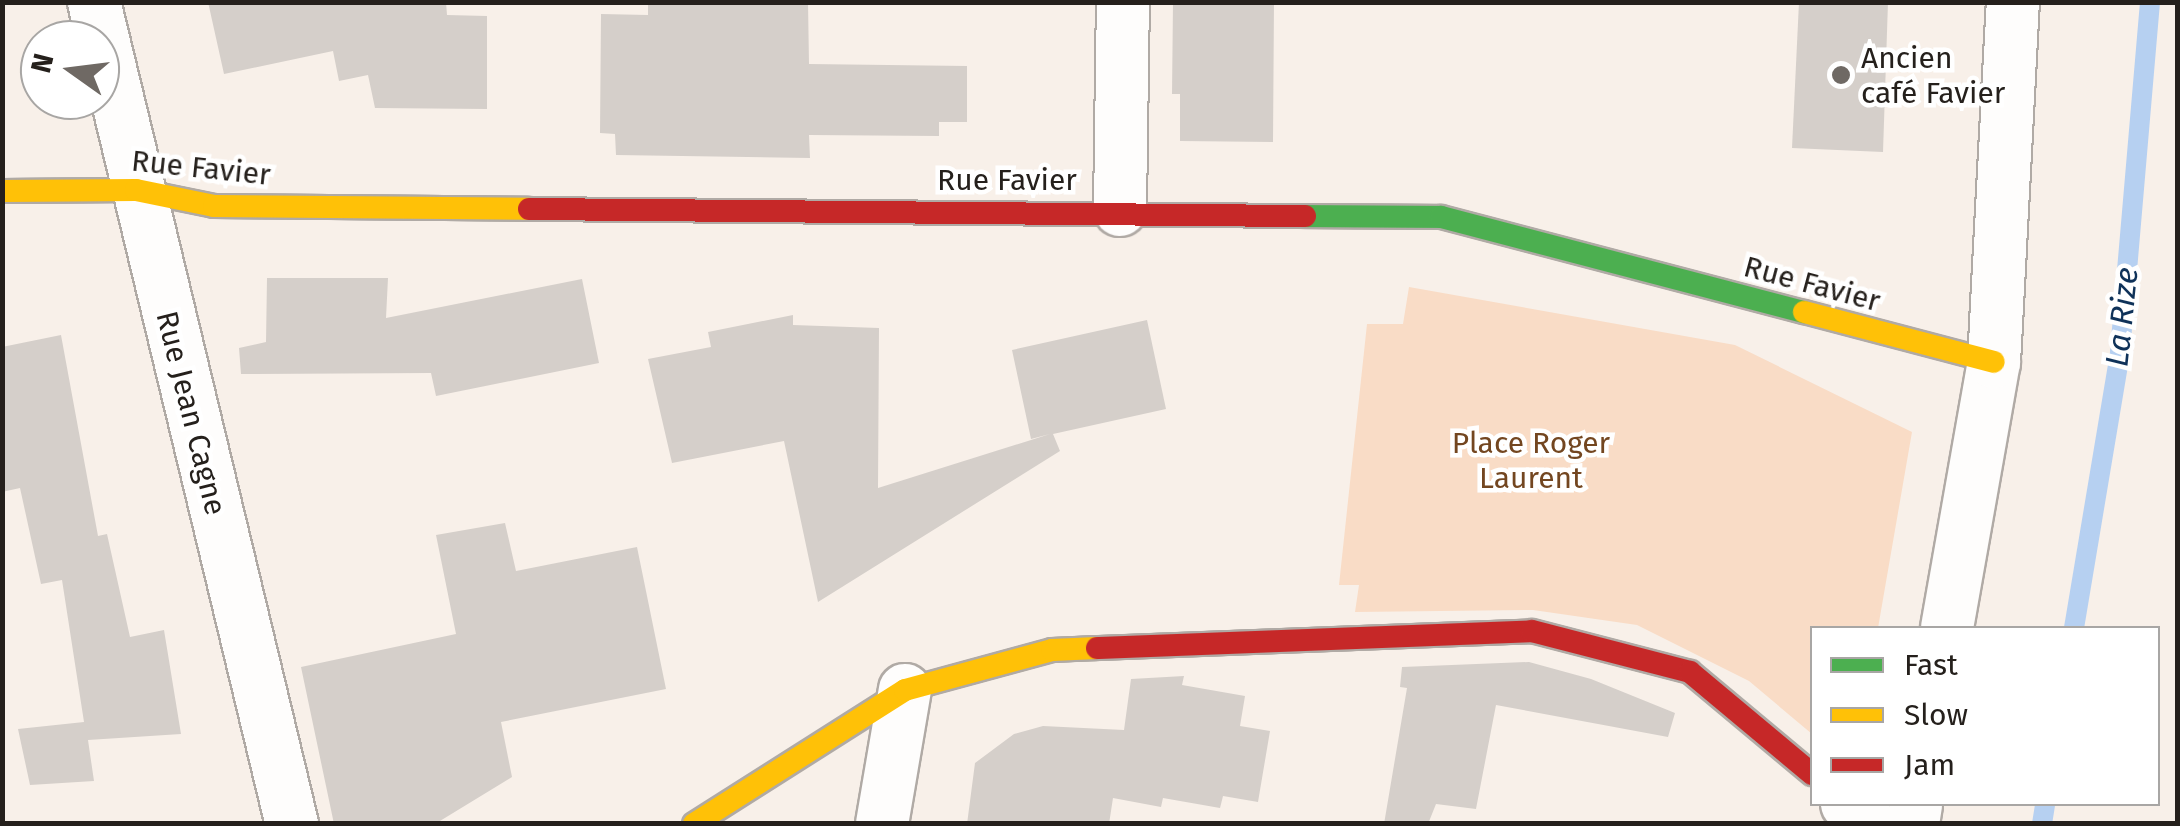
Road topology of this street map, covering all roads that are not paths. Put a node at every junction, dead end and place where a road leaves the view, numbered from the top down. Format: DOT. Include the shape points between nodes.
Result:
graph roads {
  1 [pos="94,2"];
  2 [pos="1123,2"];
  3 [pos="2013,2"];
  4 [pos="136,190"];
  5 [pos="2,191"];
  6 [pos="1120,210"];
  7 [pos="1994,362"];
  8 [pos="1947,626"];
  9 [pos="905,690"];
  10 [pos="1810,772"];
  11 [pos="1849,806"];
  12 [pos="292,824"];
  13 [pos="694,824"];
  14 [pos="882,824"];
  15 [pos="1871,824"];
  1 -- 4 [label="street, Rue Jean Cagne"];
  2 -- 6 [label="street"];
  3 -- 7 [label="street"];
  4 -- 5 [label="street, Rue Favier"];
  4 -- 6 [label="street, Rue Favier" via="214,206"];
  4 -- 12 [label="street, Rue Jean Cagne"];
  6 -- 7 [label="street, Rue Favier" via="1441,217"];
  7 -- 8 [label="street"];
  9 -- 10 [label="street" via="1052,650 1532,632 1690,672"];
  9 -- 13 [label="street"];
  9 -- 14 [label="street"];
  11 -- 15 [label="street"];
}
